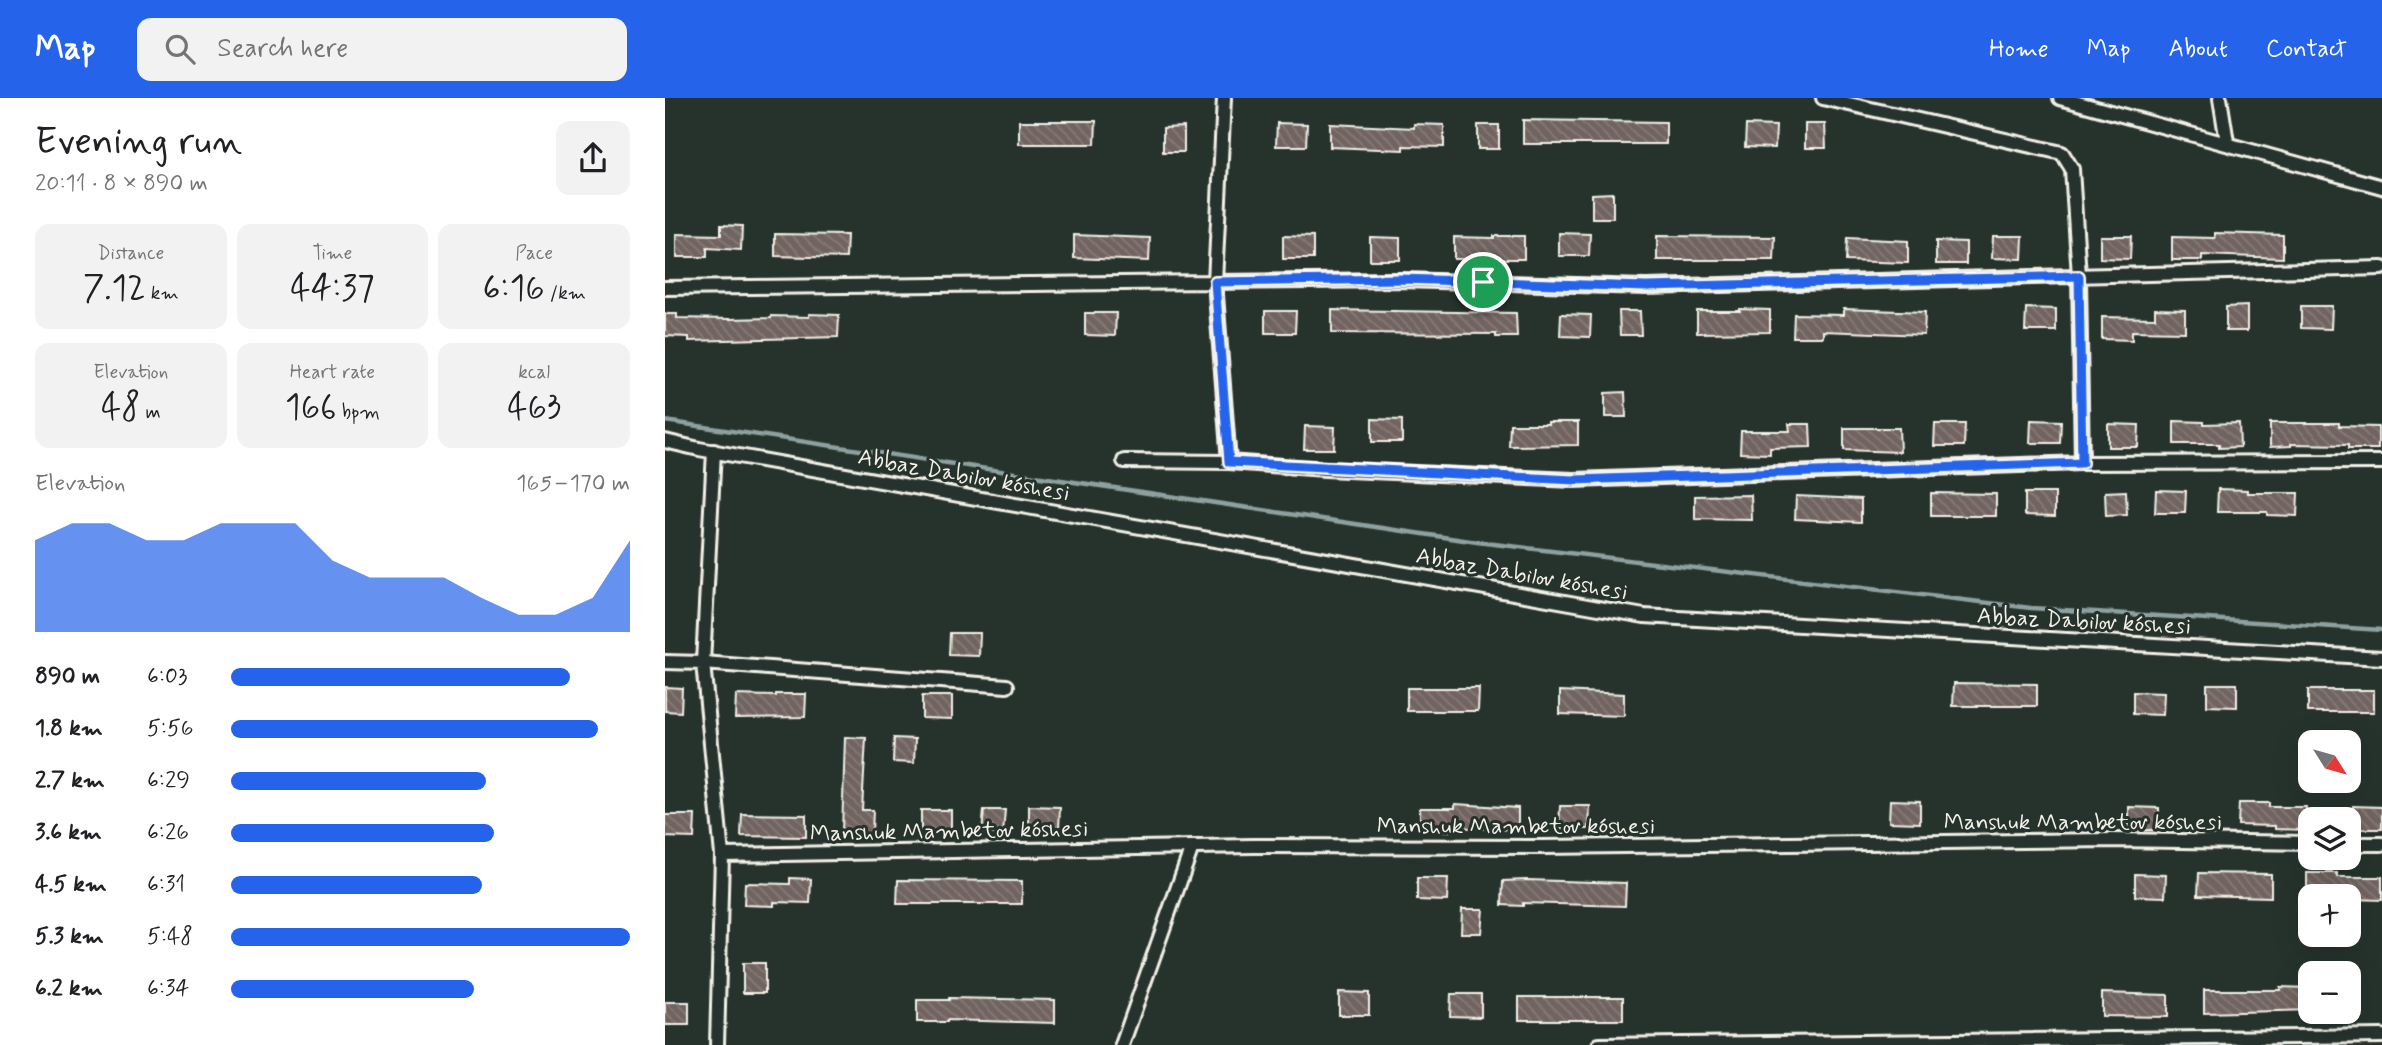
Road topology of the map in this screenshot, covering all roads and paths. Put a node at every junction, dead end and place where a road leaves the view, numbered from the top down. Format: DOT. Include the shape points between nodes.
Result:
graph roads {
  1 [pos="1224,98"];
  2 [pos="1823,98"];
  3 [pos="2060,98"];
  4 [pos="2220,98"];
  5 [pos="2227,142"];
  6 [pos="2382,187"];
  7 [pos="2382,268"];
  8 [pos="2079,276"];
  9 [pos="1215,282"];
  10 [pos="665,288"];
  11 [pos="665,441"];
  12 [pos="714,452"];
  13 [pos="1124,461"];
  14 [pos="1229,462"];
  15 [pos="2382,462"];
  16 [pos="2082,463"];
  17 [pos="2382,658"];
  18 [pos="665,663"];
  19 [pos="703,663"];
  20 [pos="1007,686"];
  21 [pos="2298,843"];
  22 [pos="2361,844"];
  23 [pos="2382,845"];
  24 [pos="1192,847"];
  25 [pos="722,855"];
  26 [pos="2382,1036"];
  27 [pos="717,1045"];
  28 [pos="1122,1045"];
  29 [pos="1599,1045"];
  1 -- 9 [label="street"];
  2 -- 8 [label="street" via="2062,153 2072,169"];
  3 -- 5 [label="street"];
  4 -- 5 [label="street"];
  5 -- 6 [label="street"];
  7 -- 8 [label="street"];
  8 -- 9 [label="street" via="1646,287 1401,279"];
  8 -- 16 [label="street"];
  9 -- 10 [label="street"];
  9 -- 14 [label="street"];
  11 -- 12 [label="street, Abbaz Dabilov kóshesi"];
  12 -- 17 [label="street, Abbaz Dabilov kóshesi" via="1644,616"];
  12 -- 19 [label="street"];
  13 -- 14 [label="street"];
  14 -- 16 [label="street" via="1574,480"];
  15 -- 16 [label="street"];
  18 -- 19 [label="street"];
  19 -- 20 [label="street"];
  19 -- 25 [label="street"];
  21 -- 24 [label="street, Manshuk Mambetov kóshesi" via="2113,840"];
  22 -- 23 [label="street"];
  24 -- 25 [label="street, Manshuk Mambetov kóshesi"];
  24 -- 28 [label="street"];
  25 -- 27 [label="street"];
  26 -- 29 [label="street"];
}
